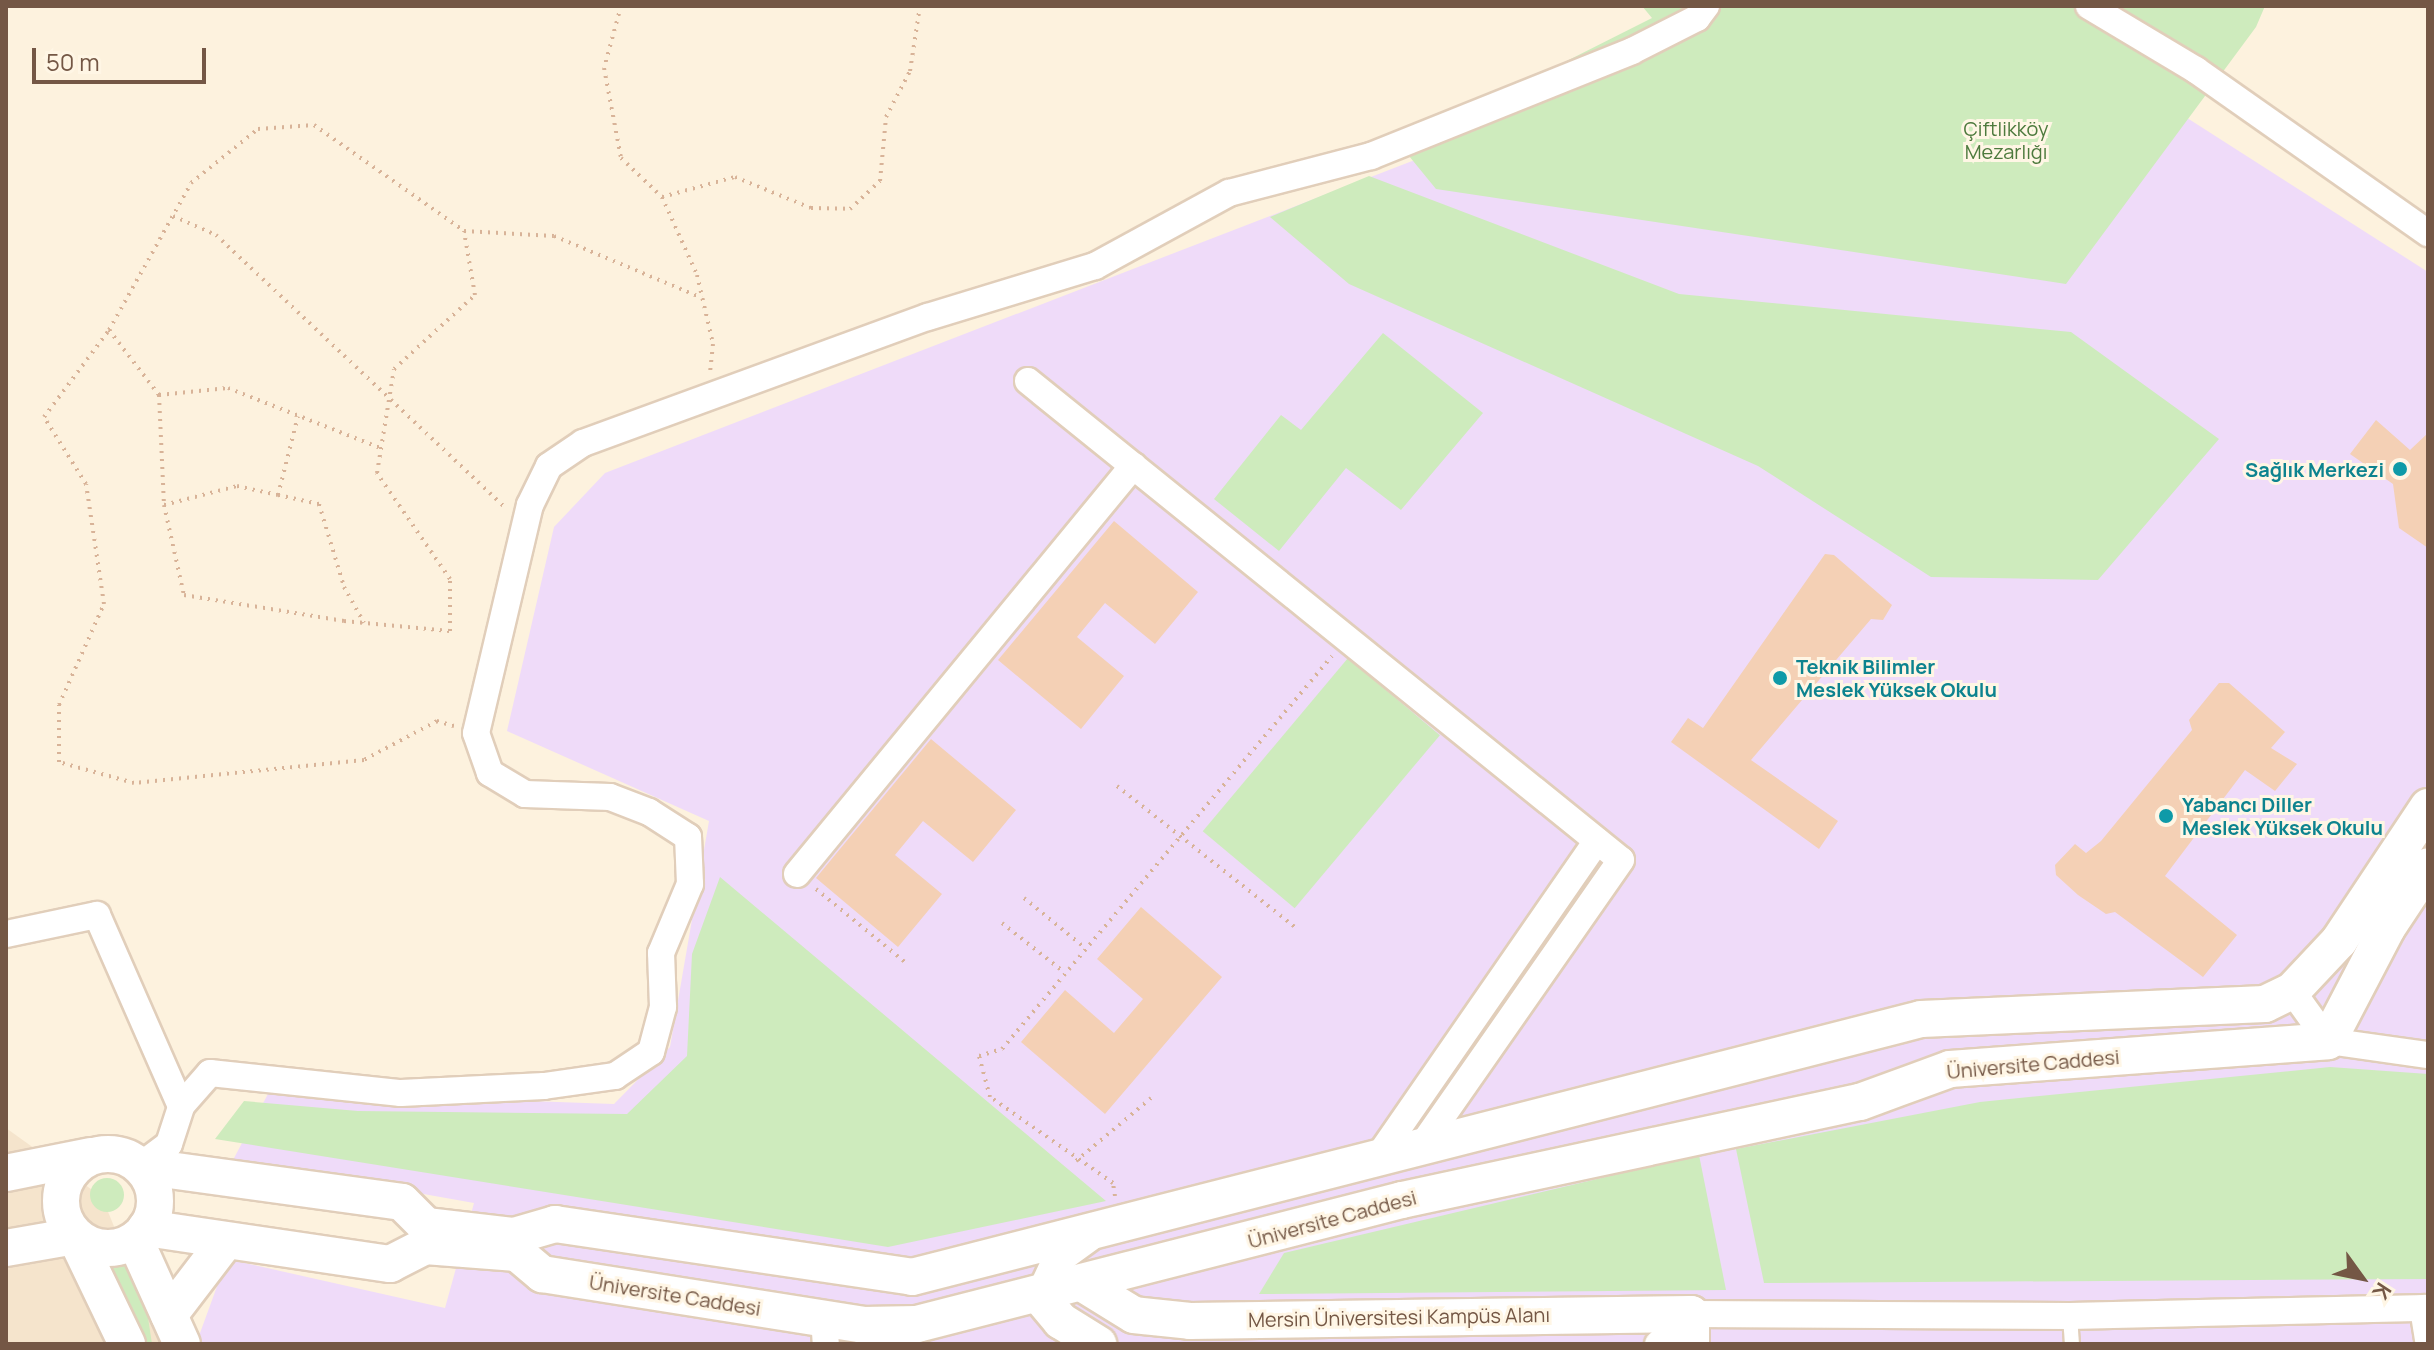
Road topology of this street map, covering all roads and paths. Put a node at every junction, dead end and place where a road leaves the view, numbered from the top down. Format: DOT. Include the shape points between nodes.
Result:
graph roads {
  1 [pos="621,6"];
  2 [pos="920,6"];
  3 [pos="1706,6"];
  4 [pos="2089,6"];
  5 [pos="662,197"];
  6 [pos="173,216"];
  7 [pos="464,231"];
  8 [pos="2428,233"];
  9 [pos="702,298"];
  10 [pos="109,330"];
  11 [pos="1028,381"];
  12 [pos="159,395"];
  13 [pos="708,397"];
  14 [pos="390,404"];
  15 [pos="298,416"];
  16 [pos="383,449"];
  17 [pos="1133,466"];
  18 [pos="278,495"];
  19 [pos="164,505"];
  20 [pos="525,526"];
  21 [pos="364,623"];
  22 [pos="1346,639"];
  23 [pos="476,733"];
  24 [pos="1117,786"];
  25 [pos="2428,807"];
  26 [pos="1181,834"];
  27 [pos="1597,841"];
  28 [pos="2428,866"];
  29 [pos="797,874"];
  30 [pos="1024,898"];
  31 [pos="1002,923"];
  32 [pos="1295,927"];
  33 [pos="6,934"];
  34 [pos="1085,948"];
  35 [pos="906,963"];
  36 [pos="1065,973"];
  37 [pos="2292,991"];
  38 [pos="2328,1041"];
  39 [pos="2428,1055"];
  40 [pos="1151,1098"];
  41 [pos="181,1106"];
  42 [pos="1419,1150"];
  43 [pos="93,1155"];
  44 [pos="1376,1160"];
  45 [pos="1076,1161"];
  46 [pos="140,1166"];
  47 [pos="6,1173"];
  48 [pos="1111,1228"];
  49 [pos="141,1234"];
  50 [pos="75,1236"];
  51 [pos="224,1243"];
  52 [pos="6,1248"];
  53 [pos="1004,1255"];
  54 [pos="1046,1280"];
  55 [pos="1085,1285"];
  56 [pos="2425,1308"];
  57 [pos="2070,1316"];
  58 [pos="1691,1329"];
  59 [pos="176,1330"];
  60 [pos="825,1331"];
  61 [pos="2428,1340"];
  62 [pos="127,1344"];
  63 [pos="1098,1344"];
  64 [pos="1658,1344"];
  65 [pos="2072,1344"];
  1 -- 5 [label="path" via="604,68 621,158"];
  2 -- 5 [label="path" via="910,71 886,117 880,181 850,209 811,208 735,177"];
  3 -- 13 [label="street" via="1697,18 1632,51 1371,156 1229,193 1095,266 928,317"];
  4 -- 8 [label="street" via="2196,70"];
  5 -- 9 [label="path"];
  6 -- 7 [label="path" via="191,183 258,129 314,125"];
  6 -- 10 [label="path"];
  6 -- 14 [label="path" via="216,235"];
  7 -- 9 [label="path" via="554,236"];
  7 -- 14 [label="path" via="475,295 445,316 394,369"];
  9 -- 13 [label="path" via="713,344"];
  10 -- 12 [label="path"];
  10 -- 23 [label="path" via="44,417 86,484 104,604 59,705 59,762 134,783 364,760 437,721"];
  11 -- 17 [label="street"];
  12 -- 15 [label="path" via="228,388"];
  12 -- 19 [label="path"];
  13 -- 20 [label="street" via="583,443 549,466"];
  14 -- 16 [label="path"];
  14 -- 20 [label="path"];
  15 -- 16 [label="path"];
  15 -- 18 [label="path"];
  16 -- 21 [label="path" via="377,473 450,579 450,631"];
  17 -- 22 [label="street"];
  17 -- 29 [label="street"];
  18 -- 19 [label="path" via="237,486"];
  18 -- 21 [label="path" via="319,504 344,587"];
  19 -- 21 [label="path" via="184,595"];
  20 -- 23 [label="street"];
  22 -- 26 [label="path"];
  22 -- 27 [label="street"];
  23 -- 41 [label="street" via="490,773 525,794 610,797 649,812 688,837 690,884 661,953 663,1007 651,1052 615,1076 544,1086 401,1093 210,1073"];
  24 -- 26 [label="path"];
  25 -- 37 [label="main road" via="2339,941"];
  26 -- 32 [label="path"];
  26 -- 34 [label="path"];
  27 -- 42 [label="street" via="1621,860"];
  27 -- 44 [label="street"];
  28 -- 38 [label="main road" via="2387,928"];
  29 -- 35 [label="path"];
  30 -- 34 [label="path"];
  31 -- 36 [label="path"];
  33 -- 41 [label="street" via="97,915"];
  34 -- 36 [label="path"];
  36 -- 45 [label="path" via="1002,1049 979,1056 990,1097"];
  37 -- 38 [label="street"];
  37 -- 42 [label="main road" via="2265,1004 1921,1019"];
  38 -- 39 [label="street"];
  38 -- 55 [label="main road, Üniversite Caddesi" via="1950,1069 1860,1102 1402,1200"];
  40 -- 45 [label="path"];
  41 -- 46 [label="street" via="169,1144"];
  42 -- 44 [label="main road"];
  43 -- 46 [label="main road" via="117,1154"];
  43 -- 47 [label="main road"];
  43 -- 50 [label="main road" via="78,1163 61,1191 62,1215"];
  44 -- 48 [label="main road"];
  45 -- 48 [label="path" via="1113,1183"];
  46 -- 49 [label="main road" via="154,1189"];
  46 -- 53 [label="main road" via="402,1202 426,1226 514,1236 555,1224 912,1277"];
  48 -- 53 [label="main road"];
  48 -- 54 [label="street"];
  49 -- 50 [label="main road" via="104,1248"];
  49 -- 51 [label="main road, Üniversite Caddesi"];
  49 -- 59 [label="main road"];
  50 -- 52 [label="main road"];
  50 -- 62 [label="main road"];
  51 -- 59 [label="main road"];
  51 -- 60 [label="main road, Üniversite Caddesi" via="390,1264 425,1246 517,1253 542,1274"];
  53 -- 54 [label="street"];
  54 -- 55 [label="main road, Üniversite Caddesi"];
  54 -- 60 [label="main road, Üniversite Caddesi" via="917,1324"];
  54 -- 63 [label="main road" via="1061,1321"];
  55 -- 58 [label="main road, Mersin Üniversitesi Kampüs Alanı" via="1134,1315 1190,1321"];
  56 -- 57 [label="street"];
  56 -- 61 [label="street"];
  57 -- 58 [label="street"];
  57 -- 65 [label="lane"];
  58 -- 64 [label="street"];
}
